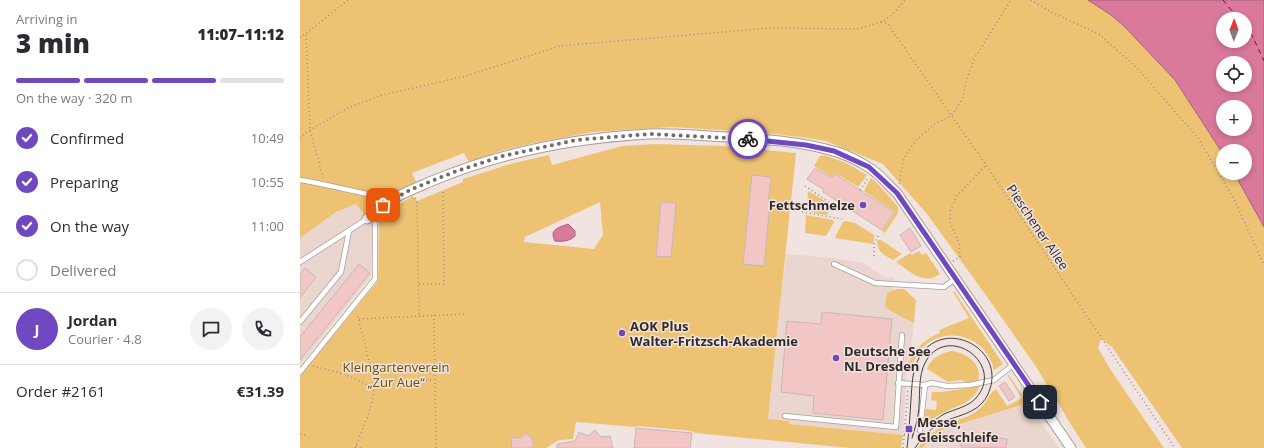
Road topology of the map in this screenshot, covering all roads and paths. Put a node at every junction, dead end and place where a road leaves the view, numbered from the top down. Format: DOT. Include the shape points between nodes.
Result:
graph roads {
  1 [pos="348,0"];
  2 [pos="905,0"];
  3 [pos="1011,0"];
  4 [pos="1031,0"];
  5 [pos="881,22"];
  6 [pos="306,35"];
  7 [pos="300,38"];
  8 [pos="952,115"];
  9 [pos="310,130"];
  10 [pos="300,138"];
  11 [pos="986,166"];
  12 [pos="873,170"];
  13 [pos="300,180"];
  14 [pos="325,184"];
  15 [pos="805,186"];
  16 [pos="412,189"];
  17 [pos="860,190"];
  18 [pos="443,192"];
  19 [pos="897,193"];
  20 [pos="392,200"];
  21 [pos="375,210"];
  22 [pos="802,212"];
  23 [pos="846,213"];
  24 [pos="367,219"];
  25 [pos="842,219"];
  26 [pos="349,231"];
  27 [pos="879,234"];
  28 [pos="874,256"];
  29 [pos="300,262"];
  30 [pos="834,264"];
  31 [pos="946,265"];
  32 [pos="1264,265"];
  33 [pos="955,279"];
  34 [pos="419,284"];
  35 [pos="354,306"];
  36 [pos="465,314"];
  37 [pos="419,315"];
  38 [pos="434,315"];
  39 [pos="359,318"];
  40 [pos="300,322"];
  41 [pos="902,335"];
  42 [pos="308,363"];
  43 [pos="1014,364"];
  44 [pos="300,372"];
  45 [pos="434,380"];
  46 [pos="374,381"];
  47 [pos="898,383"];
  48 [pos="908,384"];
  49 [pos="925,385"];
  50 [pos="374,388"];
  51 [pos="785,416"];
  52 [pos="920,430"];
  53 [pos="300,434"];
  54 [pos="906,434"];
  55 [pos="305,435"];
  56 [pos="356,447"];
  57 [pos="360,448"];
  58 [pos="436,448"];
  59 [pos="903,448"];
  60 [pos="1071,448"];
  61 [pos="1175,448"];
  1 -- 6 [label="path"];
  2 -- 5 [label="path" via="891,16"];
  3 -- 8 [label="path" via="974,59 962,100"];
  4 -- 32 [label="path" via="1099,34 1137,68 1198,138 1234,199"];
  5 -- 8 [label="path, Pieschener Allee" via="887,23"];
  5 -- 9 [label="path" via="858,29 770,28 560,46 462,77 382,95 348,108"];
  6 -- 7 [label="path"];
  6 -- 9 [label="path"];
  8 -- 11 [label="path, Pieschener Allee"];
  8 -- 19 [label="path" via="935,124 916,140 904,158"];
  9 -- 10 [label="path"];
  9 -- 14 [label="path"];
  11 -- 31 [label="path" via="956,197 950,212 950,222 960,257"];
  11 -- 61 [label="path, Pieschener Allee"];
  12 -- 16 [label="street" via="834,151 806,145 755,139 650,134 576,140 503,156"];
  12 -- 17 [label="path"];
  12 -- 19 [label="street"];
  13 -- 14 [label="lane"];
  14 -- 20 [label="lane"];
  15 -- 23 [label="path"];
  16 -- 20 [label="street"];
  16 -- 34 [label="path" via="417,201"];
  18 -- 34 [label="path" via="444,284"];
  19 -- 31 [label="street"];
  20 -- 21 [label="street"];
  21 -- 24 [label="street"];
  21 -- 35 [label="lane" via="375,279"];
  22 -- 25 [label="path"];
  24 -- 26 [label="lane"];
  26 -- 29 [label="lane"];
  26 -- 40 [label="lane" via="341,272"];
  27 -- 28 [label="path" via="874,244"];
  30 -- 33 [label="lane" via="876,283 944,287"];
  31 -- 33 [label="street"];
  33 -- 43 [label="street"];
  34 -- 37 [label="path"];
  35 -- 39 [label="path"];
  35 -- 42 [label="lane"];
  36 -- 38 [label="path"];
  37 -- 38 [label="path"];
  37 -- 39 [label="path"];
  38 -- 45 [label="path"];
  39 -- 46 [label="path"];
  41 -- 47 [label="lane"];
  42 -- 44 [label="lane"];
  42 -- 50 [label="path" via="344,374"];
  43 -- 49 [label="lane" via="992,381 963,386 932,383"];
  43 -- 60 [label="street"];
  45 -- 46 [label="path"];
  45 -- 58 [label="path"];
  46 -- 50 [label="path"];
  47 -- 48 [label="lane"];
  47 -- 51 [label="lane" via="896,427"];
  48 -- 49 [label="lane"];
  48 -- 54 [label="path"];
  49 -- 52 [label="lane"];
  50 -- 56 [label="path" via="365,425"];
  52 -- 54 [label="path" via="917,435"];
  53 -- 55 [label="path"];
  54 -- 59 [label="path"];
  56 -- 57 [label="path"];
}
